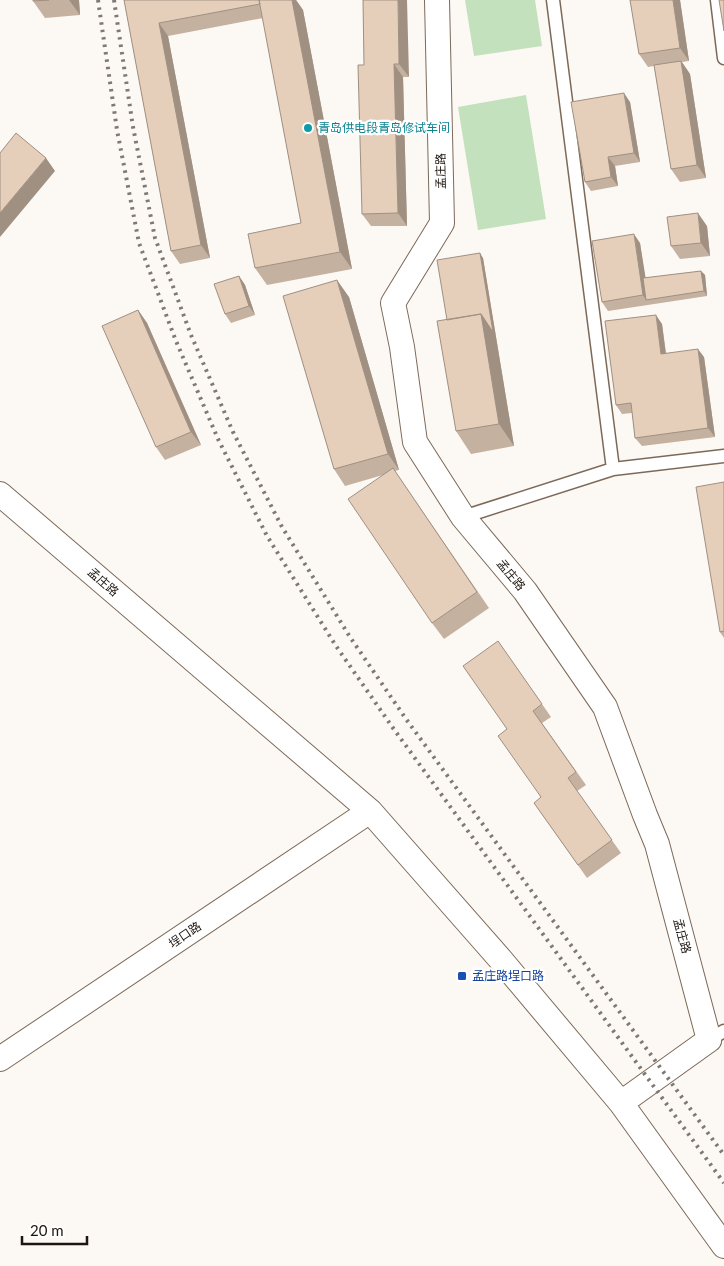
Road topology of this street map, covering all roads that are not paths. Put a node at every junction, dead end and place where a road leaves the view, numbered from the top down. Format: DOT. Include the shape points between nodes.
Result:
graph roads {
  1 [pos="437,0"];
  2 [pos="552,0"];
  3 [pos="717,0"];
  4 [pos="724,58"];
  5 [pos="724,456"];
  6 [pos="613,469"];
  7 [pos="0,494"];
  8 [pos="463,517"];
  9 [pos="370,811"];
  10 [pos="717,1036"];
  11 [pos="0,1058"];
  12 [pos="621,1103"];
  13 [pos="724,1246"];
  1 -- 8 [label="street, 孟庄路" via="442,223 394,303 415,442"];
  2 -- 6 [label="lane"];
  3 -- 4 [label="lane"];
  5 -- 6 [label="lane"];
  6 -- 8 [label="lane"];
  7 -- 9 [label="street, 孟庄路"];
  8 -- 10 [label="street, 孟庄路" via="525,591 605,707 657,844"];
  9 -- 11 [label="street, 埕口路"];
  9 -- 12 [label="street, 孟庄路"];
  10 -- 12 [label="street, 孟庄路"];
  12 -- 13 [label="street, 孟庄路"];
}
